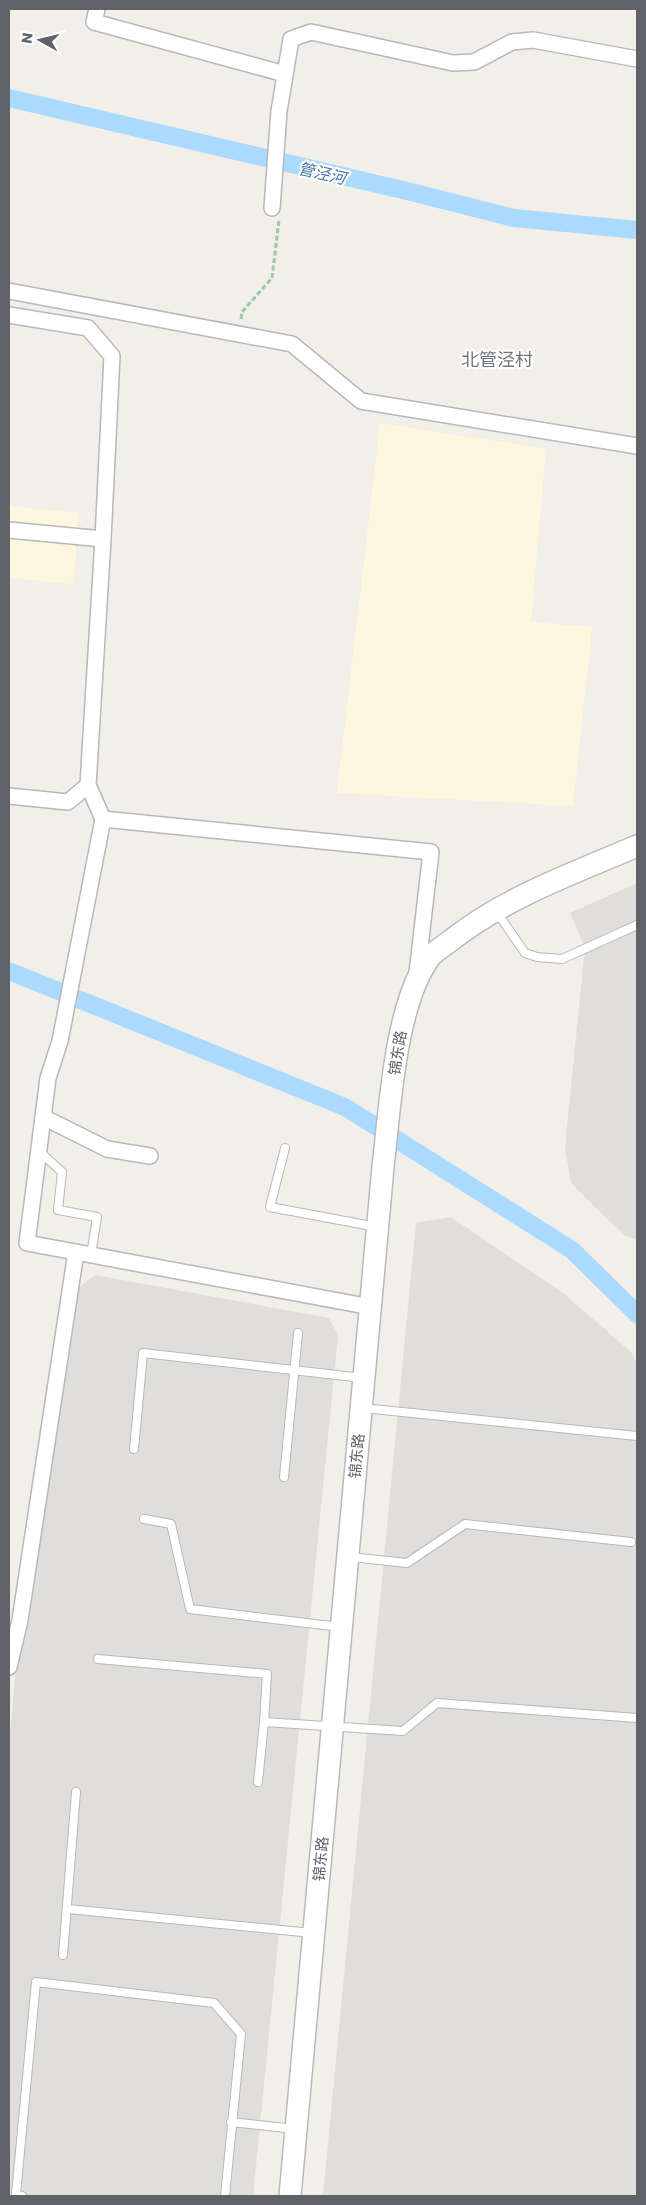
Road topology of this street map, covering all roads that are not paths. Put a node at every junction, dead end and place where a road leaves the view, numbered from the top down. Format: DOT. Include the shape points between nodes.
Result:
graph roads {
  1 [pos="97,9"];
  2 [pos="637,59"];
  3 [pos="285,74"];
  4 [pos="272,208"];
  5 [pos="9,291"];
  6 [pos="9,314"];
  7 [pos="637,446"];
  8 [pos="9,530"];
  9 [pos="103,539"];
  10 [pos="88,785"];
  11 [pos="9,796"];
  12 [pos="103,819"];
  13 [pos="637,846"];
  14 [pos="496,910"];
  15 [pos="637,925"];
  16 [pos="416,983"];
  17 [pos="43,1117"];
  18 [pos="285,1148"];
  19 [pos="39,1151"];
  20 [pos="150,1156"];
  21 [pos="378,1228"];
  22 [pos="76,1252"];
  23 [pos="91,1255"];
  24 [pos="371,1307"];
  25 [pos="298,1332"];
  26 [pos="295,1370"];
  27 [pos="363,1378"];
  28 [pos="362,1407"];
  29 [pos="637,1436"];
  30 [pos="134,1449"];
  31 [pos="284,1477"];
  32 [pos="144,1519"];
  33 [pos="631,1542"];
  34 [pos="348,1557"];
  35 [pos="342,1627"];
  36 [pos="98,1659"];
  37 [pos="9,1667"];
  38 [pos="637,1718"];
  39 [pos="264,1722"];
  40 [pos="332,1727"];
  41 [pos="258,1782"];
  42 [pos="76,1792"];
  43 [pos="68,1909"];
  44 [pos="314,1933"];
  45 [pos="63,1955"];
  46 [pos="231,2122"];
  47 [pos="296,2129"];
  48 [pos="22,2196"];
  49 [pos="225,2196"];
  50 [pos="290,2196"];
  1 -- 3 [label="street" via="94,22"];
  2 -- 3 [label="street" via="533,40 512,42 474,62 453,63 311,32 290,39"];
  3 -- 4 [label="street"];
  5 -- 7 [label="street" via="292,344 361,401"];
  6 -- 9 [label="street" via="88,328 112,356"];
  8 -- 9 [label="street"];
  9 -- 10 [label="street"];
  10 -- 11 [label="street" via="68,802"];
  10 -- 12 [label="street"];
  12 -- 16 [label="street" via="431,852"];
  12 -- 17 [label="street" via="60,1041 48,1078"];
  13 -- 14 [label="main road, 锦东路" via="518,897"];
  14 -- 15 [label="lane" via="525,953 537,957 562,959"];
  14 -- 16 [label="main road, 锦东路" via="431,956"];
  16 -- 21 [label="main road, 锦东路" via="404,1014"];
  17 -- 19 [label="street"];
  17 -- 20 [label="street" via="107,1149"];
  18 -- 21 [label="lane" via="270,1207"];
  19 -- 22 [label="street" via="27,1243"];
  19 -- 23 [label="lane" via="62,1172 58,1210 97,1217"];
  21 -- 24 [label="main road, 锦东路"];
  22 -- 23 [label="street"];
  22 -- 37 [label="street" via="20,1620"];
  23 -- 24 [label="street"];
  24 -- 27 [label="main road, 锦东路"];
  25 -- 26 [label="lane"];
  26 -- 27 [label="lane"];
  26 -- 30 [label="lane" via="143,1354"];
  26 -- 31 [label="lane"];
  27 -- 28 [label="main road, 锦东路"];
  28 -- 29 [label="lane"];
  28 -- 34 [label="main road, 锦东路"];
  32 -- 35 [label="lane" via="171,1524 190,1609"];
  33 -- 34 [label="lane" via="465,1524 406,1563"];
  34 -- 35 [label="main road, 锦东路"];
  35 -- 40 [label="main road, 锦东路"];
  36 -- 39 [label="lane" via="267,1674"];
  38 -- 40 [label="lane" via="437,1703 403,1731"];
  39 -- 40 [label="lane"];
  39 -- 41 [label="lane"];
  40 -- 44 [label="main road, 锦东路"];
  42 -- 43 [label="lane"];
  43 -- 44 [label="lane"];
  43 -- 45 [label="lane"];
  44 -- 47 [label="main road, 锦东路"];
  46 -- 47 [label="lane"];
  46 -- 48 [label="lane" via="241,2034 214,2003 36,1982 16,2194"];
  46 -- 49 [label="lane"];
  47 -- 50 [label="main road, 锦东路"];
}
